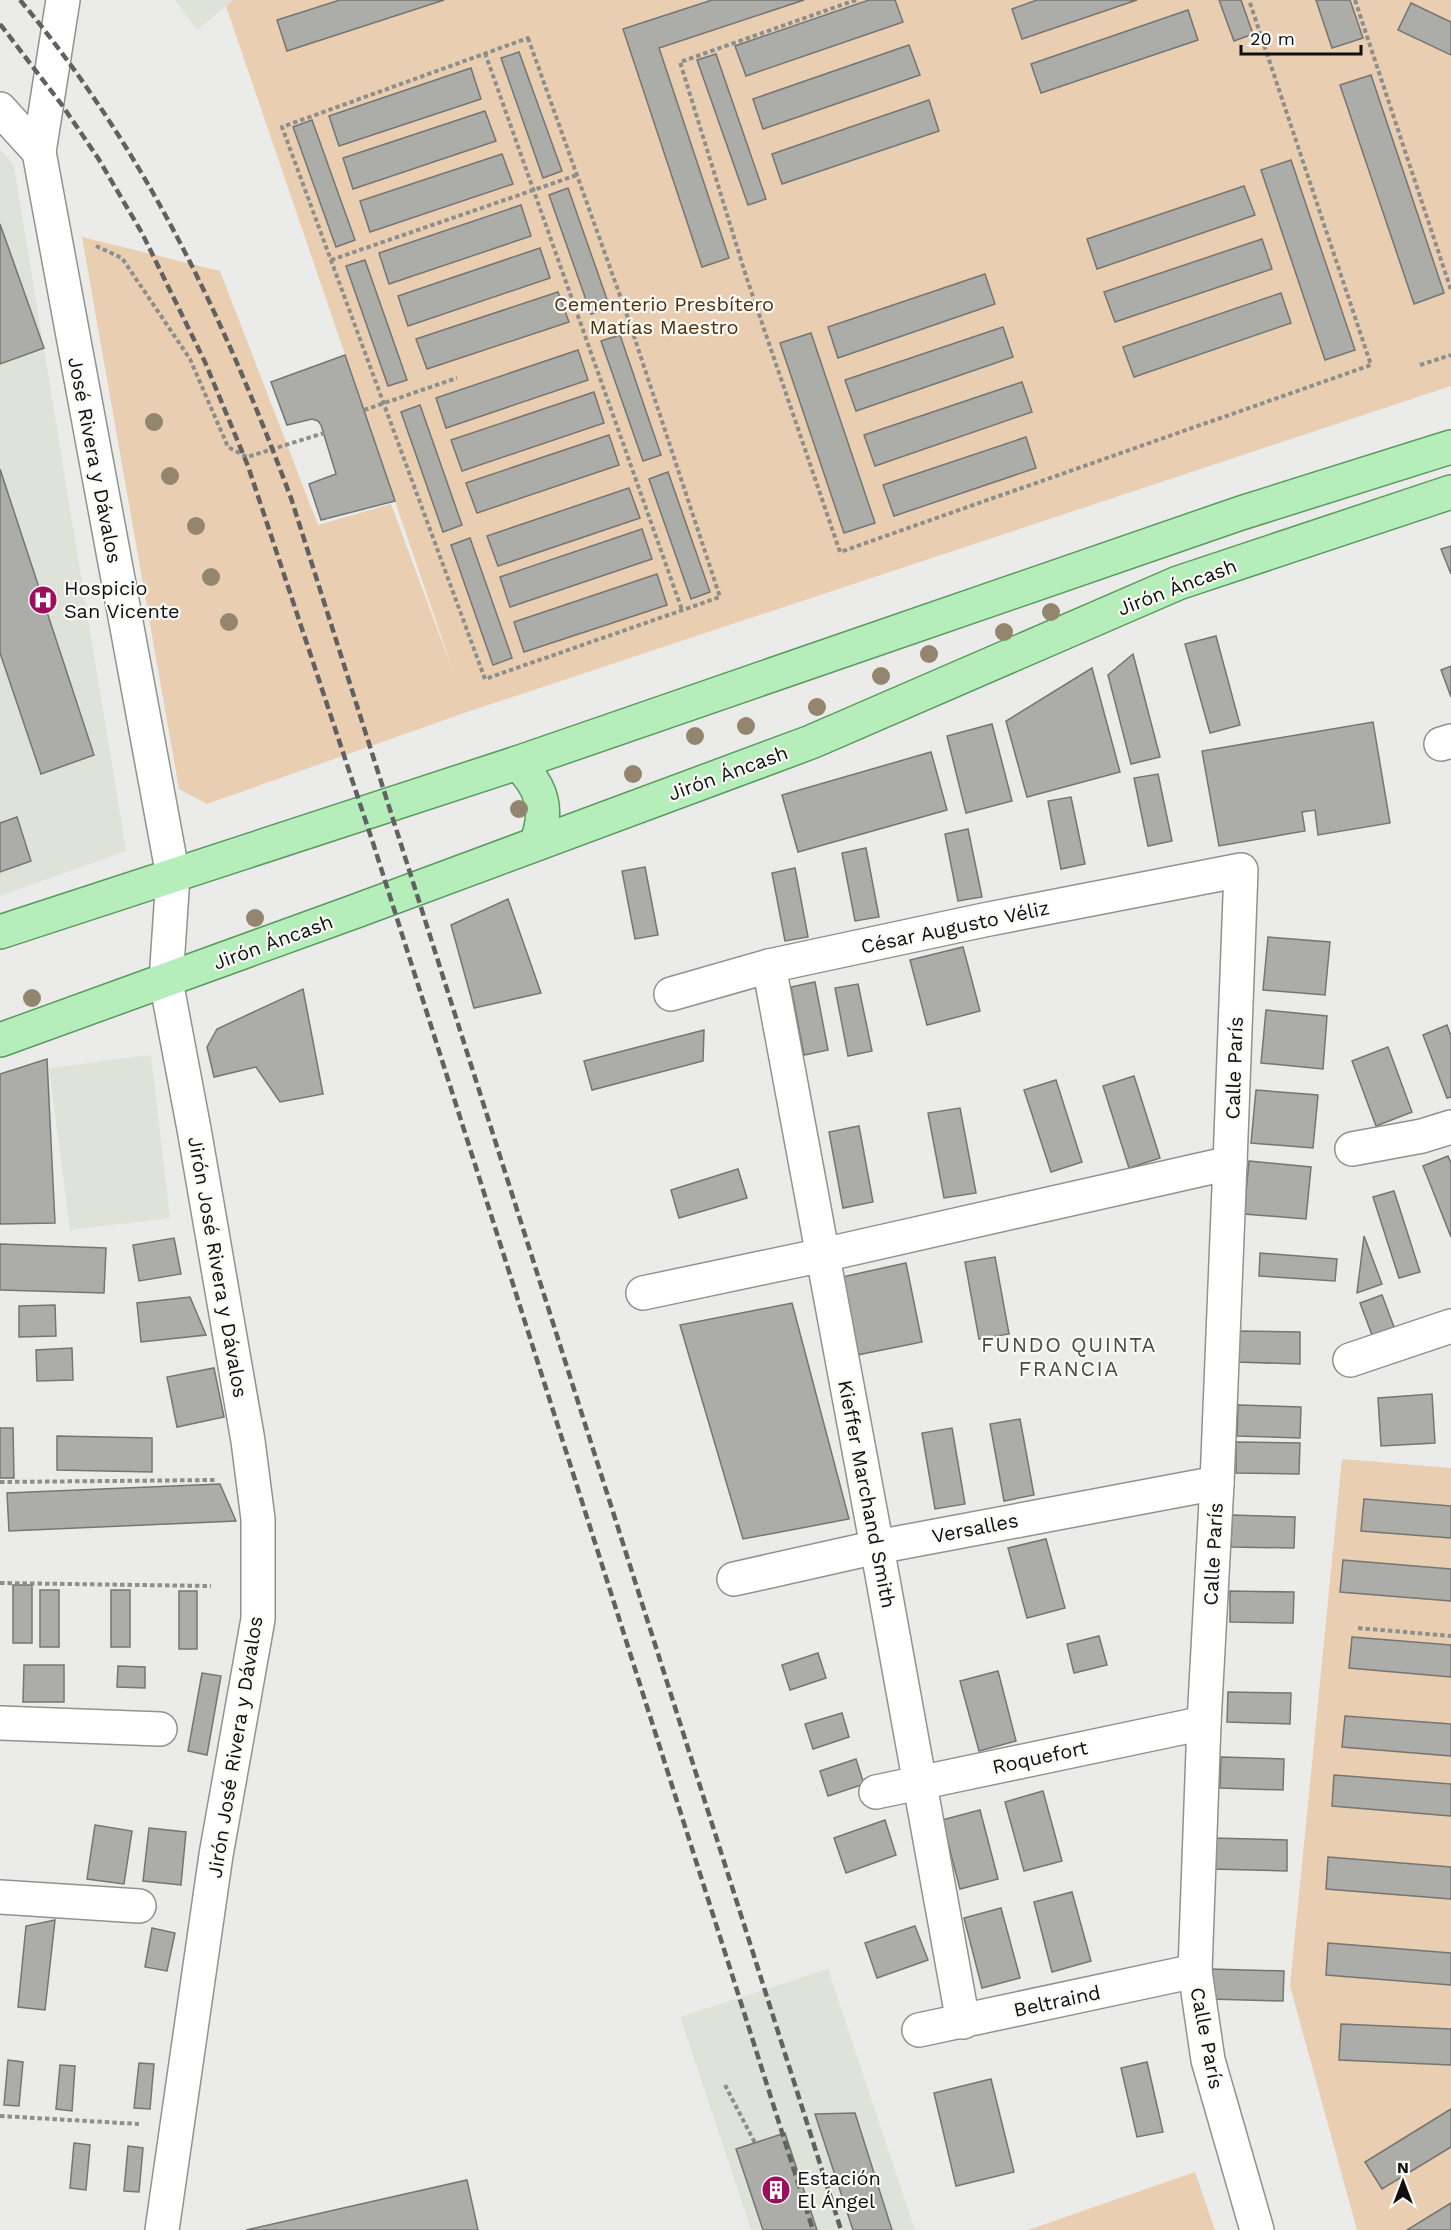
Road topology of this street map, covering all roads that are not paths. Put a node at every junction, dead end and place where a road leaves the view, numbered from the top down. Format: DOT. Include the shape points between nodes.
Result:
graph roads {
  1 [pos="63,0"];
  2 [pos="0,109"];
  3 [pos="39,152"];
  4 [pos="1451,447"];
  5 [pos="1451,492"];
  6 [pos="517,763"];
  7 [pos="536,844"];
  8 [pos="1241,870"];
  9 [pos="173,876"];
  10 [pos="0,932"];
  11 [pos="769,966"];
  12 [pos="166,981"];
  13 [pos="671,994"];
  14 [pos="0,1040"];
  15 [pos="1451,1127"];
  16 [pos="1352,1149"];
  17 [pos="1230,1163"];
  18 [pos="823,1256"];
  19 [pos="643,1293"];
  20 [pos="1451,1326"];
  21 [pos="1350,1360"];
  22 [pos="1217,1483"];
  23 [pos="877,1546"];
  24 [pos="734,1579"];
  25 [pos="0,1723"];
  26 [pos="1204,1723"];
  27 [pos="160,1730"];
  28 [pos="920,1781"];
  29 [pos="876,1792"];
  30 [pos="0,1897"];
  31 [pos="139,1906"];
  32 [pos="1194,1971"];
  33 [pos="963,2022"];
  34 [pos="919,2030"];
  35 [pos="162,2230"];
  36 [pos="1257,2230"];
  1 -- 3 [label="street, José Rivera y Dávalos"];
  2 -- 3 [label="street"];
  3 -- 9 [label="street, José Rivera y Dávalos"];
  4 -- 6 [label="main road" via="1242,513"];
  5 -- 7 [label="main road, Jirón Áncash" via="1178,583 812,742"];
  6 -- 7 [label="main road" via="541,797 542,829"];
  6 -- 9 [label="main road"];
  7 -- 12 [label="main road, Jirón Áncash"];
  8 -- 11 [label="street, César Augusto Véliz"];
  8 -- 17 [label="street, Calle París"];
  9 -- 10 [label="main road"];
  9 -- 12 [label="street, José Rivera y Dávalos"];
  11 -- 13 [label="street, César Augusto Véliz"];
  11 -- 18 [label="street, Kieffer Marchand Smith"];
  12 -- 14 [label="main road, Jirón Áncash"];
  12 -- 35 [label="street, Jirón José Rivera y Dávalos" via="248,1441 258,1530 258,1619 216,1855"];
  15 -- 16 [label="street"];
  17 -- 18 [label="street"];
  17 -- 22 [label="street, Calle París"];
  18 -- 19 [label="street"];
  18 -- 23 [label="street, Kieffer Marchand Smith"];
  20 -- 21 [label="street"];
  22 -- 23 [label="street, Versalles"];
  22 -- 26 [label="street, Calle París"];
  23 -- 24 [label="street, Versalles"];
  23 -- 28 [label="street, Kieffer Marchand Smith"];
  25 -- 27 [label="street"];
  26 -- 28 [label="street, Roquefort"];
  26 -- 32 [label="street, Calle París"];
  28 -- 29 [label="street, Roquefort"];
  28 -- 33 [label="street, Kieffer Marchand Smith"];
  30 -- 31 [label="street"];
  32 -- 33 [label="street, Beltraind"];
  32 -- 36 [label="street, Calle París" via="1208,2060"];
  33 -- 34 [label="street, Beltraind"];
}
